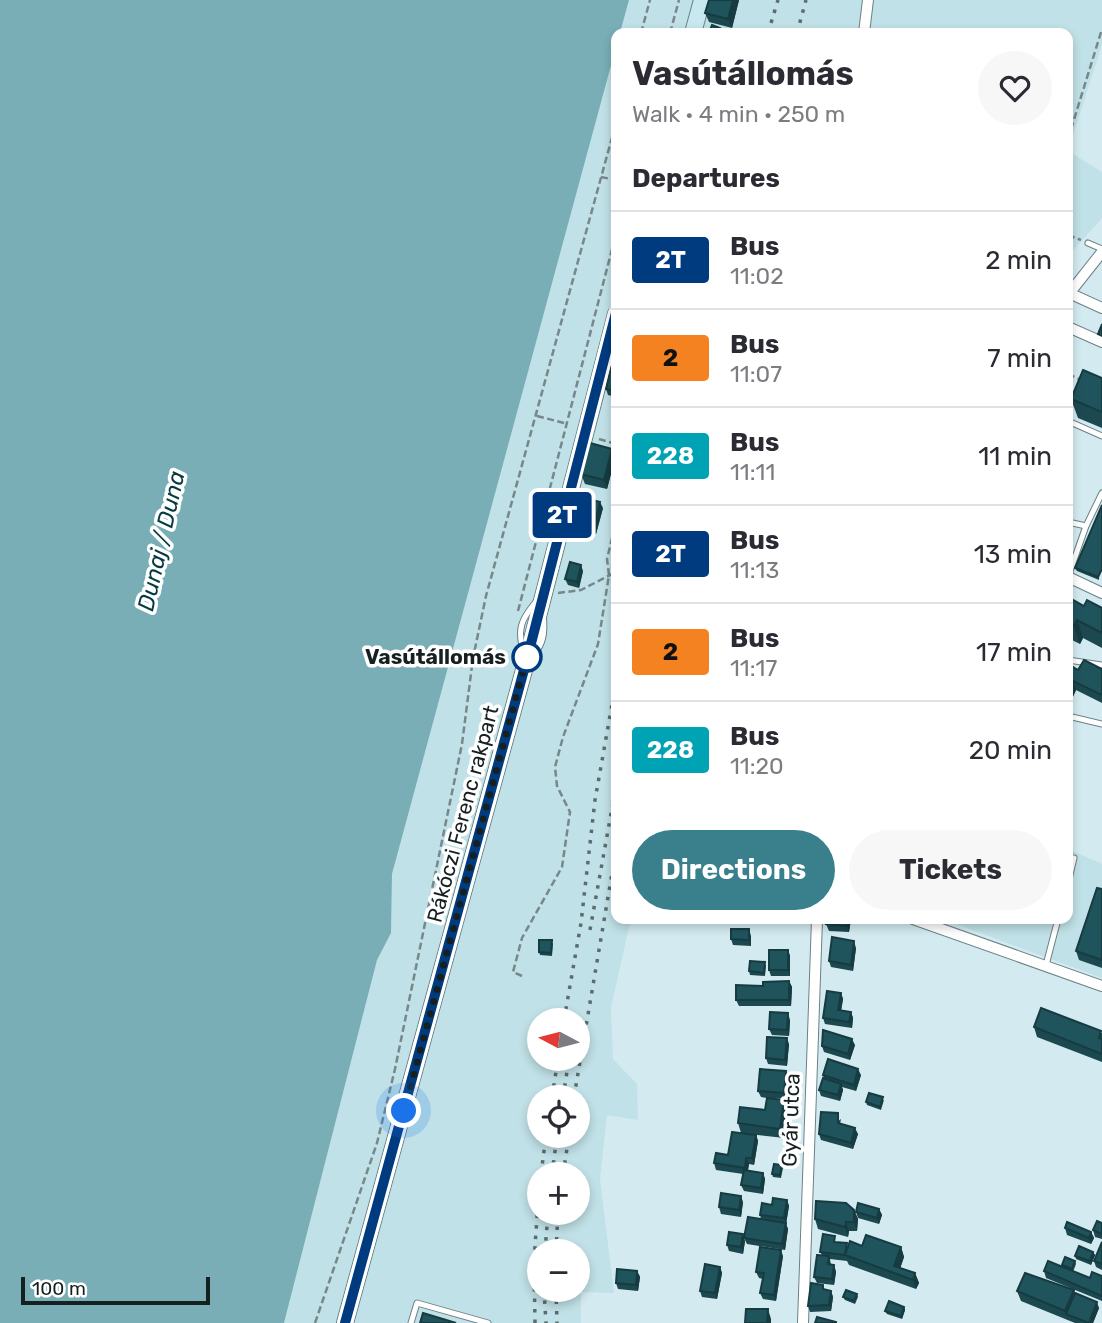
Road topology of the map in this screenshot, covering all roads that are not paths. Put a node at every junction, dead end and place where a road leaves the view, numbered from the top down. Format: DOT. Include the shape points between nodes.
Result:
graph roads {
  1 [pos="702,0"];
  2 [pos="868,0"];
  3 [pos="694,28"];
  4 [pos="865,28"];
  5 [pos="1088,243"];
  6 [pos="1102,250"];
  7 [pos="1073,288"];
  8 [pos="1073,296"];
  9 [pos="1102,308"];
  10 [pos="1073,329"];
  11 [pos="611,333"];
  12 [pos="1102,342"];
  13 [pos="1073,423"];
  14 [pos="1102,436"];
  15 [pos="1102,493"];
  16 [pos="1073,523"];
  17 [pos="1086,526"];
  18 [pos="1073,563"];
  19 [pos="1073,579"];
  20 [pos="1102,593"];
  21 [pos="541,596"];
  22 [pos="527,659"];
  23 [pos="1073,661"];
  24 [pos="1102,665"];
  25 [pos="1073,717"];
  26 [pos="1102,724"];
  27 [pos="1074,858"];
  28 [pos="1073,862"];
  29 [pos="817,924"];
  30 [pos="927,924"];
  31 [pos="1057,924"];
  32 [pos="1046,965"];
  33 [pos="1102,986"];
  34 [pos="345,1323"];
  35 [pos="411,1323"];
  36 [pos="488,1323"];
  37 [pos="803,1323"];
  1 -- 3 [label="street"];
  2 -- 4 [label="street"];
  5 -- 6 [label="lane"];
  6 -- 7 [label="street"];
  8 -- 9 [label="street"];
  10 -- 12 [label="street"];
  11 -- 21 [label="street, Rákóczi Ferenc rakpart"];
  13 -- 14 [label="lane"];
  15 -- 17 [label="lane"];
  16 -- 17 [label="lane"];
  17 -- 18 [label="lane"];
  19 -- 20 [label="street"];
  21 -- 22 [label="street, Rákóczi Ferenc rakpart"];
  21 -- 22 [label="lane" via="522,617 518,629"];
  22 -- 34 [label="street, Rákóczi Ferenc rakpart"];
  23 -- 24 [label="lane"];
  25 -- 26 [label="lane"];
  27 -- 28 [label="lane"];
  29 -- 37 [label="street, Gyár utca"];
  30 -- 32 [label="street"];
  31 -- 32 [label="lane"];
  32 -- 33 [label="street"];
  35 -- 36 [label="lane" via="417,1303"];
}
